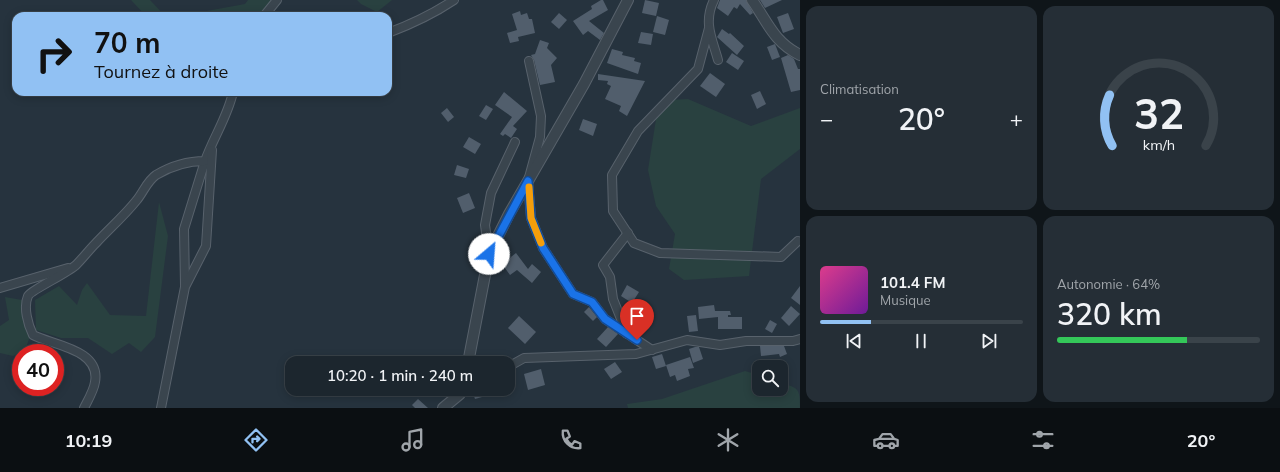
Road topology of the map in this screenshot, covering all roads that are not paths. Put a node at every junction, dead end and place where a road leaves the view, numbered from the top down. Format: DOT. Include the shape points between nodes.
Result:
graph roads {
  1 [pos="277,0"];
  2 [pos="454,0"];
  3 [pos="628,0"];
  4 [pos="714,0"];
  5 [pos="752,0"];
  6 [pos="267,12"];
  7 [pos="709,28"];
  8 [pos="392,31"];
  9 [pos="800,55"];
  10 [pos="718,60"];
  11 [pos="529,61"];
  12 [pos="232,96"];
  13 [pos="213,140"];
  14 [pos="515,142"];
  15 [pos="205,161"];
  16 [pos="528,181"];
  17 [pos="628,233"];
  18 [pos="798,241"];
  19 [pos="489,254"];
  20 [pos="74,267"];
  21 [pos="185,287"];
  22 [pos="0,288"];
  23 [pos="627,334"];
  24 [pos="800,339"];
  25 [pos="652,350"];
  26 [pos="469,356"];
  27 [pos="515,363"];
  28 [pos="458,396"];
  29 [pos="84,408"];
  30 [pos="161,408"];
  31 [pos="443,408"];
  1 -- 6 [label="street"];
  2 -- 8 [label="street" via="437,12"];
  3 -- 16 [label="street" via="584,84"];
  4 -- 7 [label="street" via="708,13"];
  5 -- 9 [label="street" via="775,36 787,48"];
  7 -- 10 [label="street"];
  7 -- 17 [label="street" via="698,69 638,131 612,175 613,211"];
  11 -- 16 [label="street" via="541,116 540,137"];
  12 -- 13 [label="street"];
  13 -- 15 [label="street"];
  13 -- 21 [label="street" via="206,246"];
  14 -- 19 [label="street" via="491,193 485,225"];
  15 -- 20 [label="street" via="186,162 155,175 137,200"];
  15 -- 21 [label="street" via="184,229"];
  16 -- 19 [label="street"];
  16 -- 23 [label="street" via="531,218 543,248 573,294 592,302 605,319"];
  17 -- 18 [label="street" via="634,243 660,252 736,256 781,257"];
  17 -- 23 [label="street" via="603,265 610,277 613,299"];
  19 -- 26 [label="street"];
  20 -- 22 [label="street"];
  20 -- 29 [label="street" via="52,282 32,291 26,305 33,335 70,347 80,353 93,367 95,382"];
  21 -- 30 [label="street"];
  23 -- 25 [label="street"];
  24 -- 25 [label="street" via="746,341 720,345 687,340"];
  25 -- 27 [label="street" via="636,354 524,358"];
  28 -- 31 [label="street"];
}
